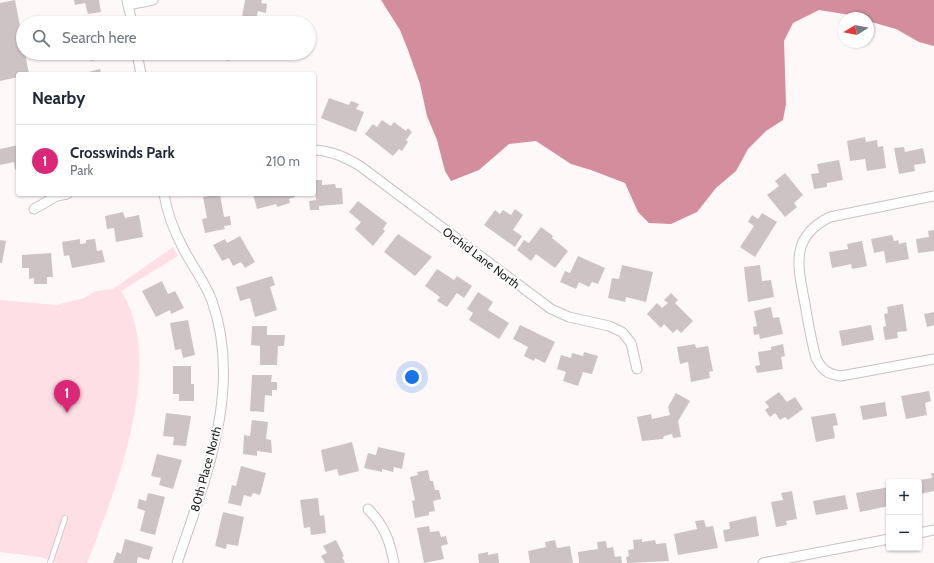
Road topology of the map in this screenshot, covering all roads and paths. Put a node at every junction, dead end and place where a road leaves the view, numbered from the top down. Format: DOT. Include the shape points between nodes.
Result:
graph roads {
  1 [pos="153,0"];
  2 [pos="128,2"];
  3 [pos="131,16"];
  4 [pos="138,60"];
  5 [pos="141,72"];
  6 [pos="316,150"];
  7 [pos="57,196"];
  8 [pos="165,196"];
  9 [pos="934,196"];
  10 [pos="34,209"];
  11 [pos="934,359"];
  12 [pos="637,369"];
  13 [pos="368,510"];
  14 [pos="65,518"];
  15 [pos="934,530"];
  16 [pos="922,532"];
  17 [pos="886,540"];
  18 [pos="50,563"];
  19 [pos="177,563"];
  20 [pos="394,563"];
  21 [pos="763,563"];
  1 -- 2 [label="street"];
  2 -- 3 [label="street"];
  4 -- 5 [label="street"];
  6 -- 12 [label="street, Orchid Lane North" via="328,151 360,166 551,309 569,317 609,326 622,332 631,343"];
  7 -- 10 [label="street"];
  8 -- 19 [label="street, 80th Place North" via="173,227 210,296 218,320 222,346 223,377 215,444"];
  9 -- 11 [label="street" via="830,216 809,231 801,246 798,265 813,347 822,370 831,375 841,376"];
  13 -- 20 [label="street" via="379,521 387,535"];
  14 -- 18 [label="lane"];
  15 -- 16 [label="street"];
  17 -- 21 [label="street"];
}
